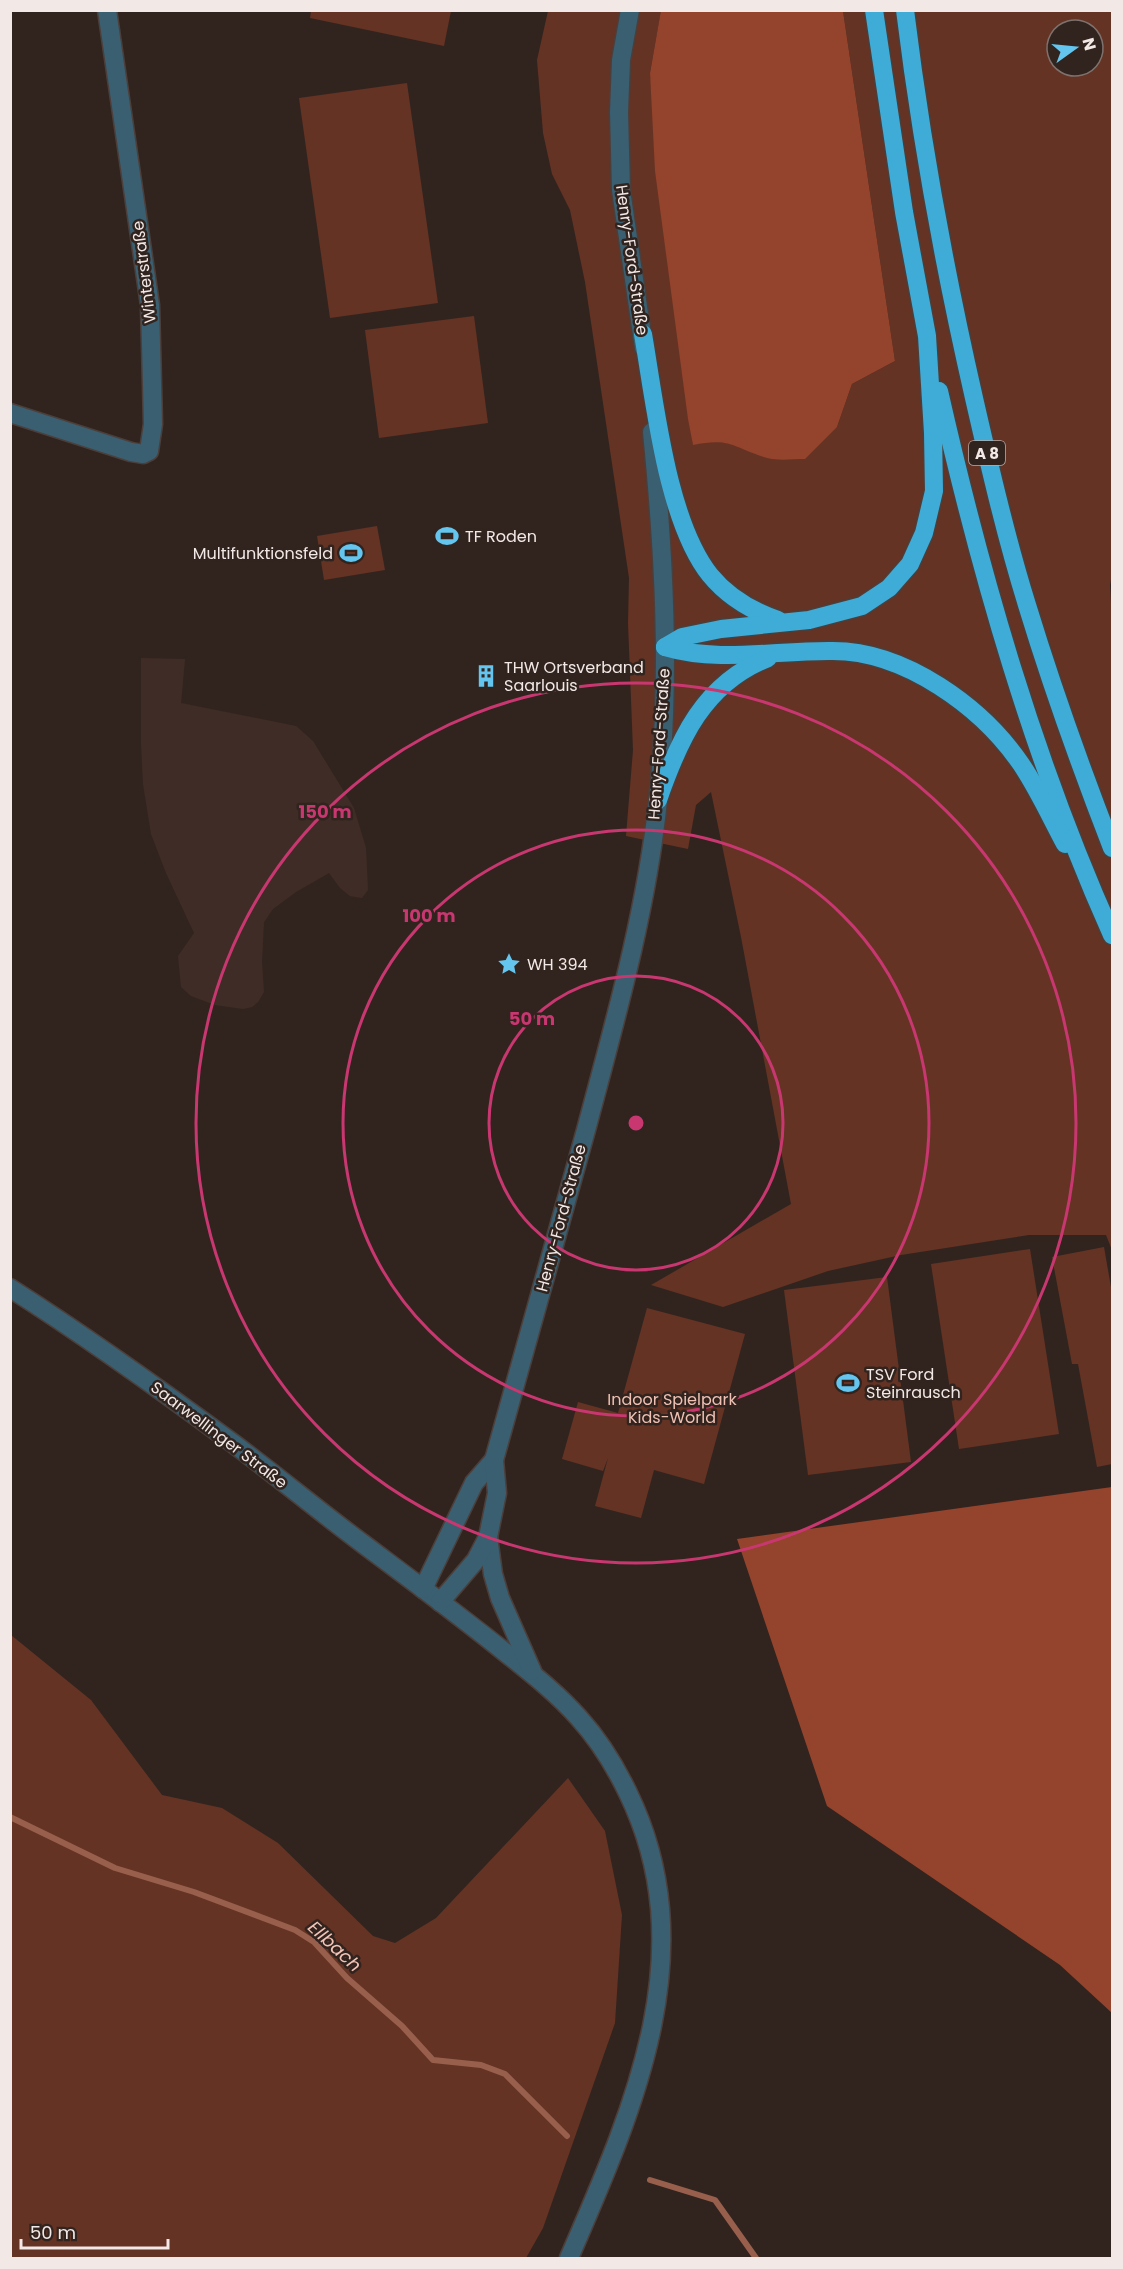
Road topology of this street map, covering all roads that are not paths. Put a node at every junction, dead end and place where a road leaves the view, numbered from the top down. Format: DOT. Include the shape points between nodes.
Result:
graph roads {
  1 [pos="107,10"];
  2 [pos="118,10"];
  3 [pos="630,10"];
  4 [pos="874,10"];
  5 [pos="905,10"];
  6 [pos="120,90"];
  7 [pos="643,334"];
  8 [pos="927,336"];
  9 [pos="10,413"];
  10 [pos="783,622"];
  11 [pos="665,647"];
  12 [pos="782,653"];
  13 [pos="658,800"];
  14 [pos="1113,848"];
  15 [pos="1095,897"];
  16 [pos="1113,935"];
  17 [pos="10,1288"];
  18 [pos="494,1460"];
  19 [pos="488,1537"];
  20 [pos="423,1589"];
  21 [pos="440,1602"];
  22 [pos="534,1676"];
  23 [pos="569,2259"];
  1 -- 6 [label="street, Winterstraße"];
  2 -- 6 [label="street, Winterstraße" via="122,48"];
  3 -- 7 [label="street, Henry-Ford-Straße" via="621,60 621,190"];
  4 -- 8 [label="highway, A 8"];
  5 -- 14 [label="highway, A 8 / A 8" via="935,205 992,474 1037,637 1074,749"];
  6 -- 9 [label="street, Winterstraße" via="150,305 153,424 149,451 131,452"];
  7 -- 10 [label="highway" via="670,483 693,549 710,576 734,599"];
  7 -- 11 [label="street, Henry-Ford-Straße" via="659,498"];
  8 -- 10 [label="highway" via="934,491 924,533 910,564 889,588 862,606"];
  8 -- 15 [label="highway, A 8 / A 8" via="994,612 1044,763"];
  10 -- 11 [label="highway" via="681,637"];
  11 -- 12 [label="highway" via="718,655"];
  11 -- 13 [label="street, Henry-Ford-Straße"];
  12 -- 13 [label="highway" via="749,665 722,684 684,734"];
  12 -- 15 [label="highway" via="835,651 871,657 915,671 958,698 994,730 1022,765"];
  13 -- 18 [label="street, Henry-Ford-Straße" via="625,986"];
  15 -- 16 [label="highway, A 8 / A 8"];
  17 -- 20 [label="street, Saarwellinger Straße" via="67,1324 233,1444"];
  18 -- 19 [label="street, Henry-Ford-Straße" via="497,1493"];
  18 -- 20 [label="street, Henry-Ford-Straße" via="474,1483"];
  19 -- 21 [label="street, Henry-Ford-Straße" via="476,1560"];
  19 -- 22 [label="street" via="500,1598"];
  20 -- 21 [label="street, Saarwellinger Straße"];
  21 -- 22 [label="street, Saarwellinger Straße"];
  22 -- 23 [label="street, Saarwellinger Straße" via="580,1719 620,1775 652,1854 663,1931 656,2009 644,2060"];
}
